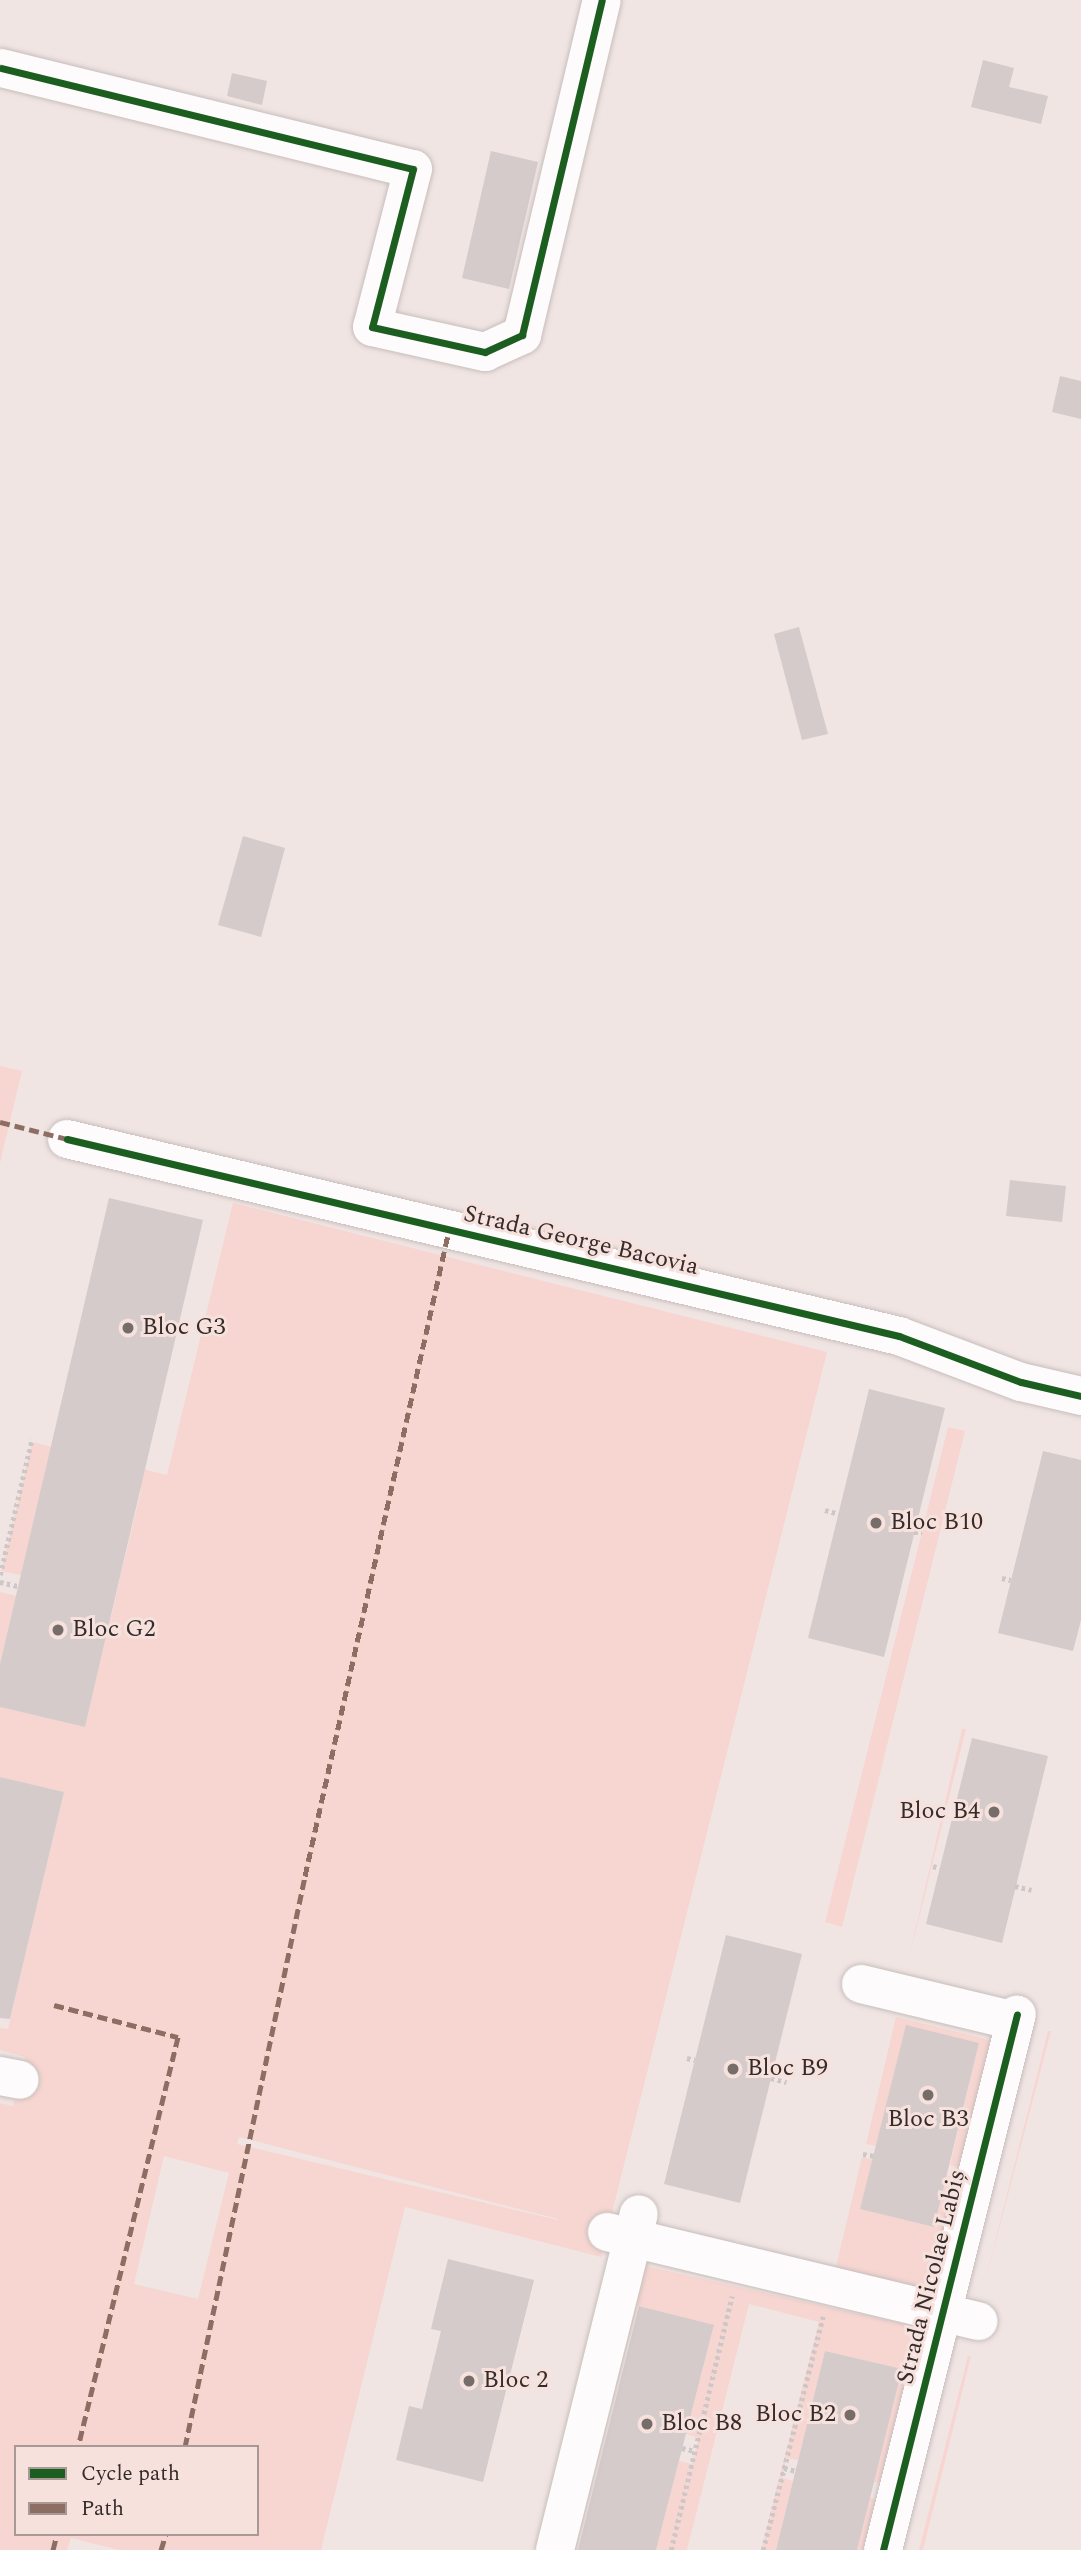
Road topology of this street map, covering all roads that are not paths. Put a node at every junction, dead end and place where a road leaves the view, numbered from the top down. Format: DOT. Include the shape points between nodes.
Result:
graph roads {
  1 [pos="602,0"];
  2 [pos="1,68"];
  3 [pos="67,1139"];
  4 [pos="1081,1396"];
  5 [pos="862,1984"];
  6 [pos="960,2317"];
  7 [pos="555,2550"];
  8 [pos="883,2550"];
  1 -- 2 [label="street" via="522,335 485,352 372,327 413,169"];
  3 -- 4 [label="street, Strada George Bacovia" via="899,1336 1021,1382"];
  5 -- 6 [label="street, Strada Nicolae Labiș" via="1016,2017"];
  6 -- 7 [label="street" via="627,2228"];
  6 -- 8 [label="street, Strada Nicolae Labiș"];
}
